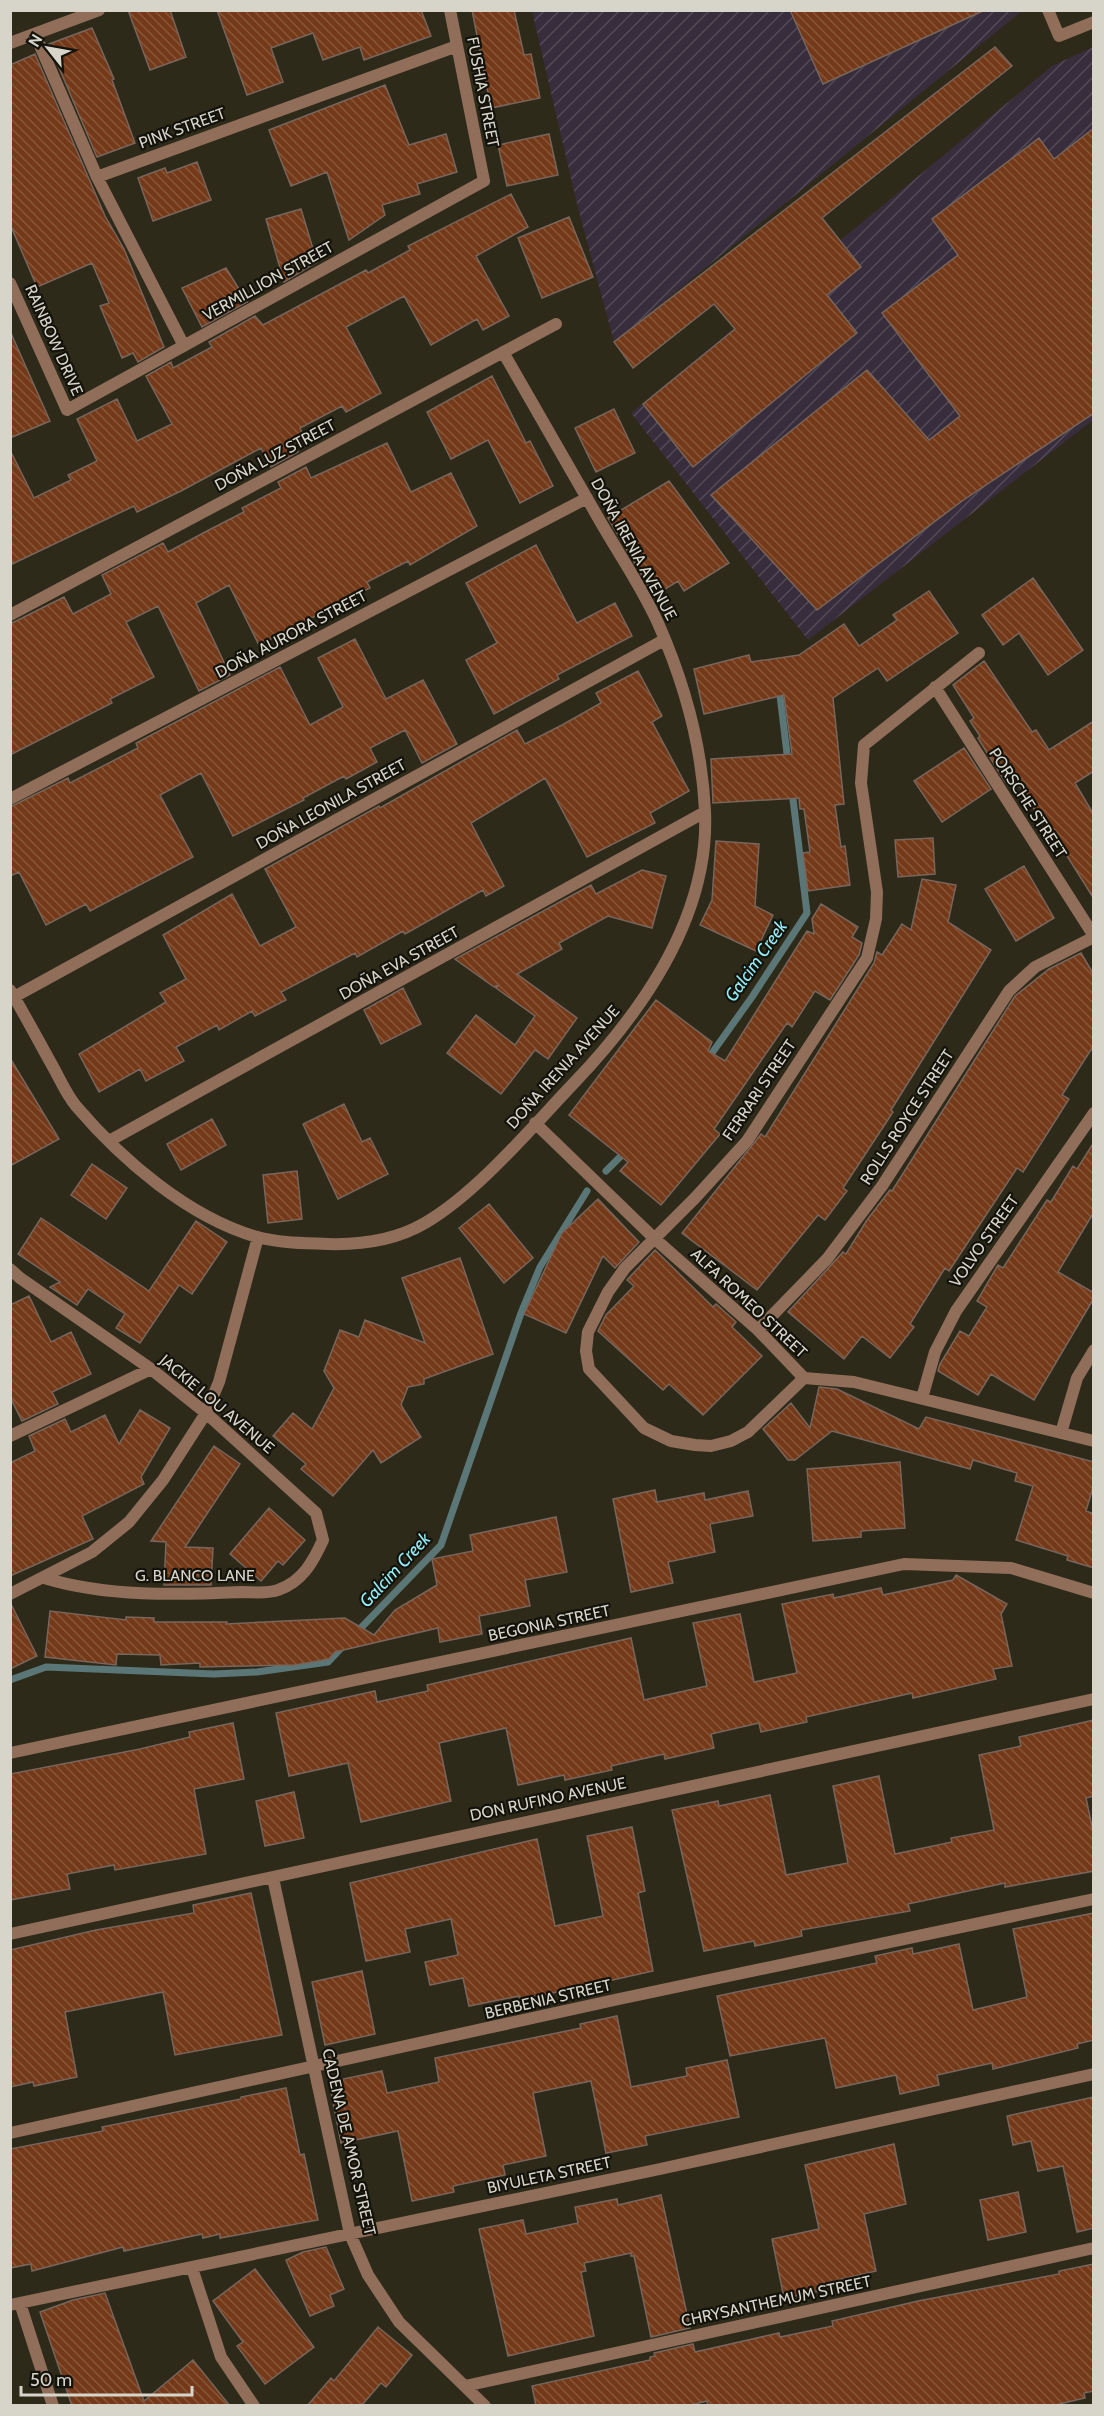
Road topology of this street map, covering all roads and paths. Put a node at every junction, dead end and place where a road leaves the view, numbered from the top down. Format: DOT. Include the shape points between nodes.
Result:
graph roads {
  1 [pos="99,10"];
  2 [pos="450,10"];
  3 [pos="1048,10"];
  4 [pos="1094,21"];
  5 [pos="35,34"];
  6 [pos="10,43"];
  7 [pos="457,46"];
  8 [pos="97,177"];
  9 [pos="484,181"];
  10 [pos="10,283"];
  11 [pos="556,324"];
  12 [pos="184,346"];
  13 [pos="503,352"];
  14 [pos="67,410"];
  15 [pos="587,498"];
  16 [pos="10,615"];
  17 [pos="664,640"];
  18 [pos="979,653"];
  19 [pos="934,687"];
  20 [pos="10,799"];
  21 [pos="705,812"];
  22 [pos="1094,936"];
  23 [pos="12,994"];
  24 [pos="1094,1113"];
  25 [pos="535,1123"];
  26 [pos="109,1141"];
  27 [pos="258,1237"];
  28 [pos="655,1239"];
  29 [pos="10,1269"];
  30 [pos="15,1280"];
  31 [pos="759,1330"];
  32 [pos="1094,1350"];
  33 [pos="151,1369"];
  34 [pos="804,1378"];
  35 [pos="922,1398"];
  36 [pos="206,1413"];
  37 [pos="1060,1433"];
  38 [pos="10,1436"];
  39 [pos="1094,1441"];
  40 [pos="323,1540"];
  41 [pos="44,1578"];
  42 [pos="1094,1593"];
  43 [pos="10,1594"];
  44 [pos="1094,1699"];
  45 [pos="10,1753"];
  46 [pos="273,1878"];
  47 [pos="1094,1899"];
  48 [pos="10,1934"];
  49 [pos="314,2068"];
  50 [pos="1094,2074"];
  51 [pos="10,2133"];
  52 [pos="350,2234"];
  53 [pos="1094,2248"];
  54 [pos="192,2268"];
  55 [pos="15,2304"];
  56 [pos="465,2386"];
  57 [pos="53,2406"];
  58 [pos="254,2406"];
  59 [pos="485,2406"];
  1 -- 5 [label="street"];
  2 -- 7 [label="street, FUSHIA STREET"];
  3 -- 4 [label="street" via="1059,36"];
  5 -- 6 [label="street"];
  5 -- 8 [label="street"];
  7 -- 8 [label="street, PINK STREET"];
  7 -- 9 [label="street, FUSHIA STREET"];
  8 -- 12 [label="street"];
  9 -- 12 [label="street, VERMILLION STREET"];
  10 -- 14 [label="street, RAINBOW DRIVE"];
  11 -- 13 [label="street, DOÑA LUZ STREET"];
  12 -- 14 [label="street, VERMILLION STREET"];
  13 -- 15 [label="street, DOÑA IRENIA AVENUE"];
  13 -- 16 [label="street, DOÑA LUZ STREET"];
  15 -- 17 [label="street, DOÑA IRENIA AVENUE"];
  15 -- 20 [label="street, DOÑA AURORA STREET"];
  17 -- 21 [label="street, DOÑA IRENIA AVENUE" via="680,677 695,733"];
  17 -- 23 [label="street, DOÑA LEONILA STREET"];
  18 -- 19 [label="street, FERRARI STREET"];
  19 -- 22 [label="street, PORSCHE STREET"];
  19 -- 28 [label="street, FERRARI STREET" via="864,745 861,783 877,892 876,919 867,958 747,1141"];
  21 -- 25 [label="street, DOÑA IRENIA AVENUE" via="700,870 685,920 661,969 631,1019"];
  21 -- 26 [label="street, DOÑA EVA STREET"];
  22 -- 31 [label="street, ROLLS ROYCE STREET" via="1035,967 1009,991 882,1186 827,1259"];
  23 -- 26 [label="street, DOÑA IRENIA AVENUE" via="73,1103"];
  24 -- 35 [label="street, VOLVO STREET" via="956,1311 939,1342"];
  25 -- 27 [label="street, DOÑA IRENIA AVENUE" via="470,1188 424,1223 381,1240 345,1244"];
  25 -- 28 [label="street, ALFA ROMEO STREET"];
  26 -- 27 [label="street, DOÑA IRENIA AVENUE" via="167,1190 227,1225"];
  27 -- 36 [label="street" via="232,1339"];
  28 -- 31 [label="street, ALFA ROMEO STREET"];
  28 -- 34 [label="street, FERRARI STREET" via="608,1292 588,1332 586,1352 589,1369 644,1428 671,1441 695,1445 731,1441 748,1432"];
  29 -- 30 [label="street, JACKIE LOU AVENUE"];
  30 -- 33 [label="street, JACKIE LOU AVENUE"];
  31 -- 34 [label="street, ALFA ROMEO STREET"];
  32 -- 37 [label="street" via="1077,1377"];
  33 -- 36 [label="street, JACKIE LOU AVENUE"];
  33 -- 38 [label="street"];
  34 -- 35 [label="street, ALFA ROMEO STREET" via="854,1382"];
  35 -- 37 [label="street, ALFA ROMEO STREET"];
  36 -- 40 [label="street, JACKIE LOU AVENUE" via="316,1513"];
  36 -- 41 [label="street" via="163,1480 129,1522 92,1552"];
  37 -- 39 [label="street, ALFA ROMEO STREET"];
  40 -- 41 [label="street, G. BLANCO LANE" via="305,1574 278,1591 109,1591"];
  41 -- 43 [label="street"];
  42 -- 45 [label="street, BEGONIA STREET" via="1011,1568 904,1564"];
  44 -- 46 [label="street, DON RUFINO AVENUE"];
  46 -- 48 [label="street, DON RUFINO AVENUE"];
  46 -- 49 [label="street, CADENA DE AMOR STREET"];
  47 -- 49 [label="street, BERBENIA STREET"];
  49 -- 51 [label="street, BERBENIA STREET"];
  49 -- 52 [label="street, CADENA DE AMOR STREET"];
  50 -- 52 [label="street, BIYULETA STREET"];
  52 -- 54 [label="street, BIYULETA STREET"];
  52 -- 56 [label="street, CADENA DE AMOR STREET" via="368,2275 399,2322"];
  53 -- 56 [label="street, CHRYSANTHEMUM STREET"];
  54 -- 55 [label="street, BIYULETA STREET"];
  54 -- 58 [label="street" via="220,2357"];
  55 -- 57 [label="street"];
  56 -- 59 [label="street, CADENA DE AMOR STREET"];
}
